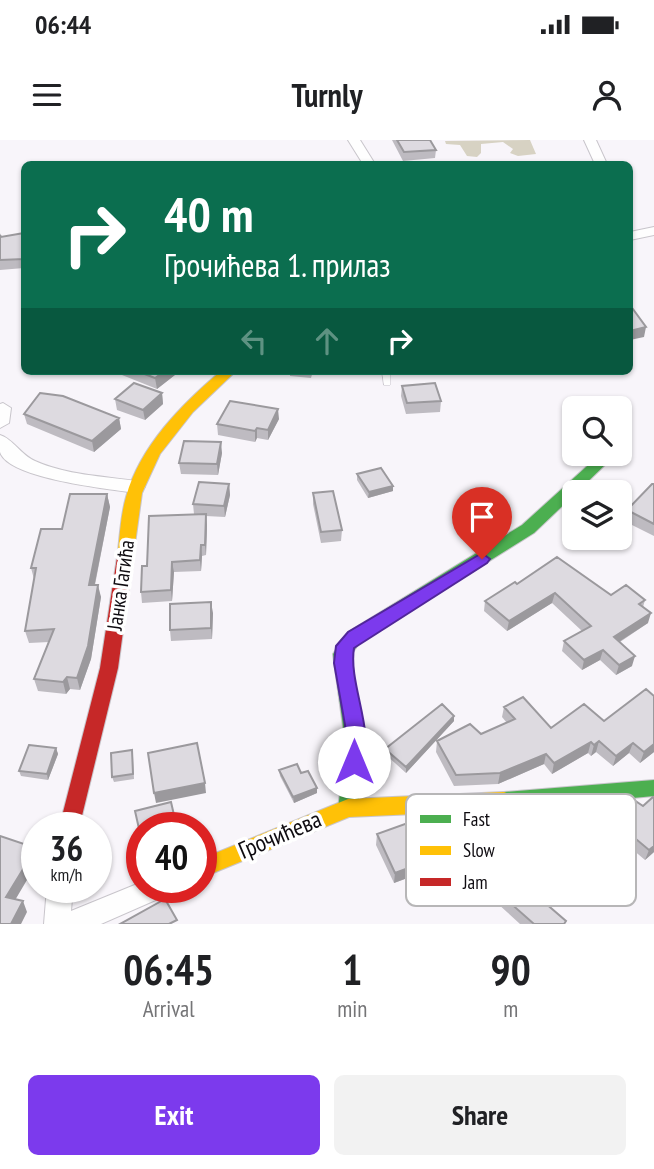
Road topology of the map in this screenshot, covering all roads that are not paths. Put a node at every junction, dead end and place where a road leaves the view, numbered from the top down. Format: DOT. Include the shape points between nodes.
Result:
graph roads {
  1 [pos="354,140"];
  2 [pos="590,140"];
  3 [pos="367,161"];
  4 [pos="600,161"];
  5 [pos="633,231"];
  6 [pos="654,231"];
  7 [pos="224,375"];
  8 [pos="386,375"];
  9 [pos="387,383"];
  10 [pos="0,441"];
  11 [pos="596,466"];
  12 [pos="136,486"];
  13 [pos="654,788"];
  14 [pos="592,794"];
  15 [pos="406,805"];
  16 [pos="348,808"];
  17 [pos="73,812"];
  18 [pos="217,862"];
  19 [pos="126,901"];
  20 [pos="59,903"];
  21 [pos="57,924"];
  22 [pos="71,924"];
  1 -- 3 [label="street"];
  2 -- 4 [label="street"];
  5 -- 6 [label="street"];
  7 -- 12 [label="street, Јанка Гагића" via="164,438"];
  8 -- 9 [label="lane"];
  10 -- 12 [label="street" via="7,453 41,470"];
  11 -- 16 [label="street" via="528,529 345,646 343,663 355,748"];
  12 -- 17 [label="street, Јанка Гагића" via="109,668"];
  13 -- 14 [label="street, Грочићева"];
  15 -- 16 [label="street, Грочићева"];
  16 -- 18 [label="street, Грочићева"];
  19 -- 22 [label="street"];
  20 -- 21 [label="street"];
}
